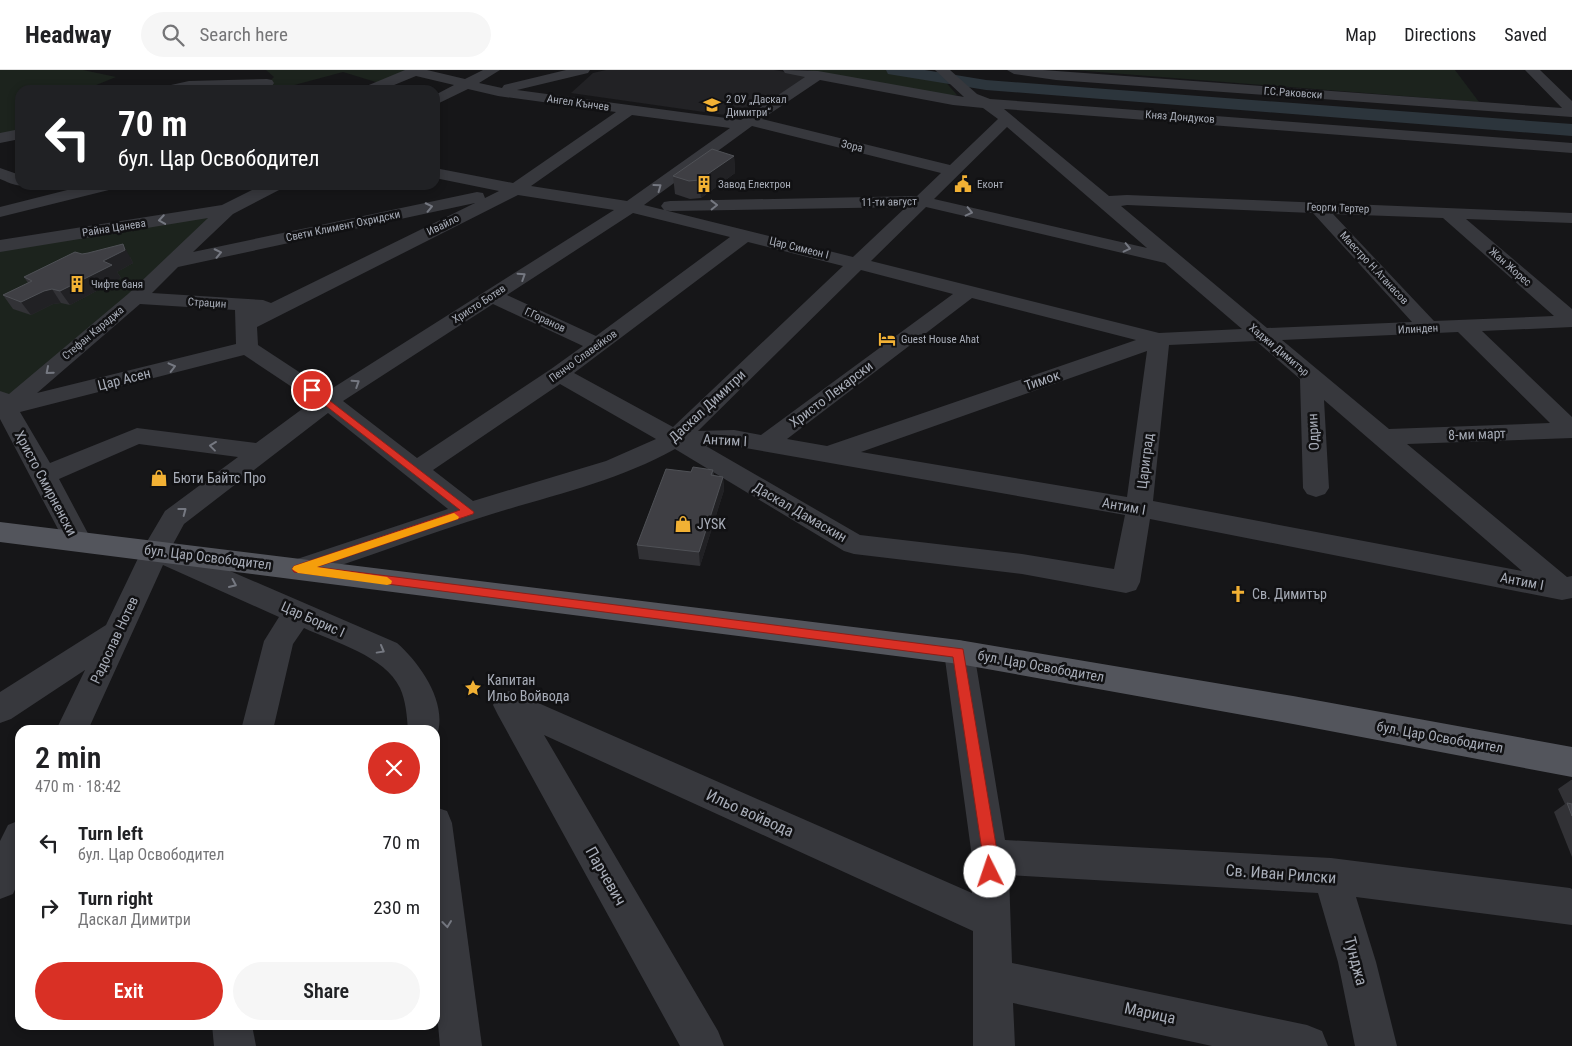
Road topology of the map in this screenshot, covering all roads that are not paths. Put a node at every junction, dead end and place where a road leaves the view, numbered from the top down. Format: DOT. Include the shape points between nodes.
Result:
graph roads {
  1 [pos="256,70"];
  2 [pos="494,70"];
  3 [pos="584,70"];
  4 [pos="790,70"];
  5 [pos="942,70"];
  6 [pos="952,70"];
  7 [pos="1014,70"];
  8 [pos="414,71"];
  9 [pos="818,75"];
  10 [pos="1537,75"];
  11 [pos="1564,81"];
  12 [pos="466,84"];
  13 [pos="269,85"];
  14 [pos="383,85"];
  15 [pos="498,92"];
  16 [pos="440,98"];
  17 [pos="980,99"];
  18 [pos="1572,108"];
  19 [pos="629,110"];
  20 [pos="1572,113"];
  21 [pos="1007,119"];
  22 [pos="747,123"];
  23 [pos="15,135"];
  24 [pos="0,138"];
  25 [pos="1572,148"];
  26 [pos="954,171"];
  27 [pos="0,173"];
  28 [pos="440,174"];
  29 [pos="15,179"];
  30 [pos="516,189"];
  31 [pos="70,190"];
  32 [pos="263,190"];
  33 [pos="47,193"];
  34 [pos="921,201"];
  35 [pos="1105,202"];
  36 [pos="630,207"];
  37 [pos="1318,208"];
  38 [pos="227,210"];
  39 [pos="0,212"];
  40 [pos="1448,213"];
  41 [pos="1572,218"];
  42 [pos="745,235"];
  43 [pos="0,246"];
  44 [pos="1171,258"];
  45 [pos="171,263"];
  46 [pos="858,264"];
  47 [pos="969,291"];
  48 [pos="492,296"];
  49 [pos="135,298"];
  50 [pos="279,307"];
  51 [pos="245,315"];
  52 [pos="1572,320"];
  53 [pos="1464,326"];
  54 [pos="1429,328"];
  55 [pos="1263,336"];
  56 [pos="1159,339"];
  57 [pos="599,345"];
  58 [pos="248,348"];
  59 [pos="559,374"];
  60 [pos="1310,376"];
  61 [pos="328,401"];
  62 [pos="2,406"];
  63 [pos="1572,430"];
  64 [pos="1383,437"];
  65 [pos="675,439"];
  66 [pos="766,444"];
  67 [pos="261,452"];
  68 [pos="828,454"];
  69 [pos="416,470"];
  70 [pos="44,475"];
  71 [pos="1316,488"];
  72 [pos="1140,508"];
  73 [pos="469,512"];
  74 [pos="0,532"];
  75 [pos="78,541"];
  76 [pos="156,550"];
  77 [pos="298,569"];
  78 [pos="1126,582"];
  79 [pos="1569,591"];
  80 [pos="298,613"];
  81 [pos="117,633"];
  82 [pos="959,652"];
  83 [pos="509,705"];
  84 [pos="0,709"];
  85 [pos="74,725"];
  86 [pos="258,725"];
  87 [pos="424,725"];
  88 [pos="1572,762"];
  89 [pos="15,848"];
  90 [pos="990,857"];
  91 [pos="440,866"];
  92 [pos="1331,876"];
  93 [pos="0,881"];
  94 [pos="1570,906"];
  95 [pos="991,920"];
  96 [pos="993,979"];
  97 [pos="233,1030"];
  98 [pos="235,1046"];
  99 [pos="461,1046"];
  100 [pos="703,1046"];
  101 [pos="994,1046"];
  102 [pos="1307,1046"];
  103 [pos="1376,1046"];
  1 -- 13 [label="street"];
  2 -- 12 [label="street"];
  3 -- 15 [label="street"];
  4 -- 9 [label="street, Княз Дондуков"];
  5 -- 17 [label="street, Хаджи Димитър"];
  6 -- 17 [label="street, Хаджи Димитър"];
  7 -- 20 [label="street, Г.С.Раковски" via="1056,76"];
  8 -- 12 [label="street, Ангел Кънчев"];
  8 -- 14 [label="street"];
  9 -- 17 [label="street, Княз Дондуков" via="953,101"];
  9 -- 22 [label="street, Христо Ботев"];
  10 -- 11 [label="street"];
  10 -- 18 [label="street"];
  12 -- 15 [label="street, Ангел Кънчев"];
  12 -- 16 [label="street"];
  15 -- 19 [label="street, Ангел Кънчев"];
  17 -- 21 [label="street, Хаджи Димитър"];
  17 -- 25 [label="street, Княз Дондуков"];
  19 -- 22 [label="street, Ангел Кънчев"];
  19 -- 30 [label="street, Ивайло"];
  21 -- 26 [label="street, Даскал Димитри"];
  21 -- 35 [label="street, Хаджи Димитър"];
  22 -- 26 [label="street, Зора"];
  36 -- 22 [label="street, Христо Ботев, one-way"];
  23 -- 24 [label="street"];
  26 -- 34 [label="street, Даскал Димитри"];
  27 -- 29 [label="street"];
  28 -- 30 [label="street, Цар Симеон I"];
  30 -- 36 [label="street, Цар Симеон I"];
  45 -- 30 [label="street, Свети Климент Охридски, one-way"];
  30 -- 50 [label="street, Ивайло"];
  31 -- 33 [label="street"];
  32 -- 38 [label="street, Стефан Караджа"];
  33 -- 39 [label="street"];
  36 -- 34 [label="street, 11-ти август, one-way"];
  34 -- 44 [label="street, 11-ти август, one-way"];
  34 -- 46 [label="street, Даскал Димитри"];
  35 -- 37 [label="street, Георги Тертер" via="1127,200"];
  35 -- 44 [label="street, Хаджи Димитър"];
  36 -- 42 [label="street, Цар Симеон I"];
  48 -- 36 [label="street, Христо Ботев, one-way"];
  37 -- 40 [label="street, Георги Тертер"];
  37 -- 54 [label="street, Маестро Н.Атанасов"];
  38 -- 43 [label="street, Райна Цанева, one-way"];
  38 -- 45 [label="street, Стефан Караджа"];
  40 -- 41 [label="street, Георги Тертер"];
  40 -- 52 [label="street, Жан Жорес"];
  42 -- 46 [label="street, Цар Симеон I"];
  42 -- 57 [label="street, Пенчо Славейков"];
  44 -- 55 [label="street, Хаджи Димитър"];
  45 -- 49 [label="street, Стефан Караджа"];
  46 -- 47 [label="street, Цар Симеон I"];
  46 -- 65 [label="street, Даскал Димитри"];
  47 -- 56 [label="street, Цар Симеон I"];
  47 -- 66 [label="street, Христо Лекарски"];
  48 -- 57 [label="street, Г.Горанов"];
  61 -- 48 [label="street, Христо Ботев, one-way"];
  49 -- 51 [label="street, Страцин"];
  49 -- 62 [label="street, Стефан Караджа, one-way"];
  50 -- 51 [label="street, Страцин"];
  51 -- 58 [label="street"];
  52 -- 53 [label="street, Илинден"];
  53 -- 54 [label="street, Илинден"];
  53 -- 63 [label="street"];
  54 -- 55 [label="street, Илинден"];
  55 -- 56 [label="street, Тимок"];
  55 -- 60 [label="street, Хаджи Димитър"];
  56 -- 68 [label="street, Тимок"];
  56 -- 72 [label="street, Цариград"];
  57 -- 59 [label="street, Пенчо Славейков"];
  58 -- 61 [label="street"];
  62 -- 58 [label="street, Цар Асен, one-way"];
  59 -- 65 [label="street, Даскал Дамаскин"];
  59 -- 69 [label="street, Пенчо Славейков"];
  60 -- 64 [label="street, Хаджи Димитър"];
  60 -- 71 [label="street, Одрин"];
  61 -- 67 [label="street, Христо Ботев"];
  61 -- 69 [label="street"];
  62 -- 70 [label="street, Христо Смирненски"];
  63 -- 64 [label="street, 8-ми март"];
  64 -- 79 [label="street, Хаджи Димитър"];
  65 -- 66 [label="street, Антим I" via="734,438"];
  65 -- 73 [label="street, Даскал Димитри" via="656,450 598,472"];
  65 -- 78 [label="street, Даскал Дамаскин" via="854,544 1022,564"];
  66 -- 68 [label="street, Антим I"];
  67 -- 70 [label="street, one-way" via="138,436"];
  76 -- 67 [label="street, Христо Ботев, one-way" via="174,518"];
  68 -- 72 [label="street, Антим I"];
  69 -- 73 [label="street"];
  70 -- 75 [label="street, Христо Смирненски"];
  72 -- 78 [label="street, Цариград"];
  72 -- 79 [label="street, Антим I"];
  73 -- 77 [label="street, Даскал Димитри"];
  74 -- 75 [label="main road, бул. Цар Освободител"];
  75 -- 76 [label="main road, бул. Цар Освободител"];
  76 -- 77 [label="main road, бул. Цар Освободител"];
  76 -- 80 [label="street, Цар Борис I, one-way"];
  76 -- 81 [label="street, Радослав Нотев"];
  77 -- 82 [label="main road, бул. Цар Освободител"];
  80 -- 86 [label="street" via="279,641"];
  80 -- 87 [label="street, Цар Борис I, one-way" via="386,652 400,664 421,698"];
  81 -- 84 [label="street"];
  81 -- 85 [label="street, Радослав Нотев"];
  82 -- 88 [label="main road, бул. Цар Освободител"];
  82 -- 90 [label="street"];
  83 -- 95 [label="street, Ильо войвода"];
  83 -- 100 [label="street, Парчевич"];
  89 -- 93 [label="street"];
  90 -- 92 [label="street, Св. Иван Рилски"];
  90 -- 95 [label="street"];
  91 -- 99 [label="street, one-way"];
  92 -- 94 [label="street, Св. Иван Рилски"];
  92 -- 103 [label="street, Тунджа" via="1357,962"];
  95 -- 96 [label="street"];
  96 -- 101 [label="street"];
  96 -- 102 [label="street, Марица"];
  97 -- 98 [label="street"];
}
